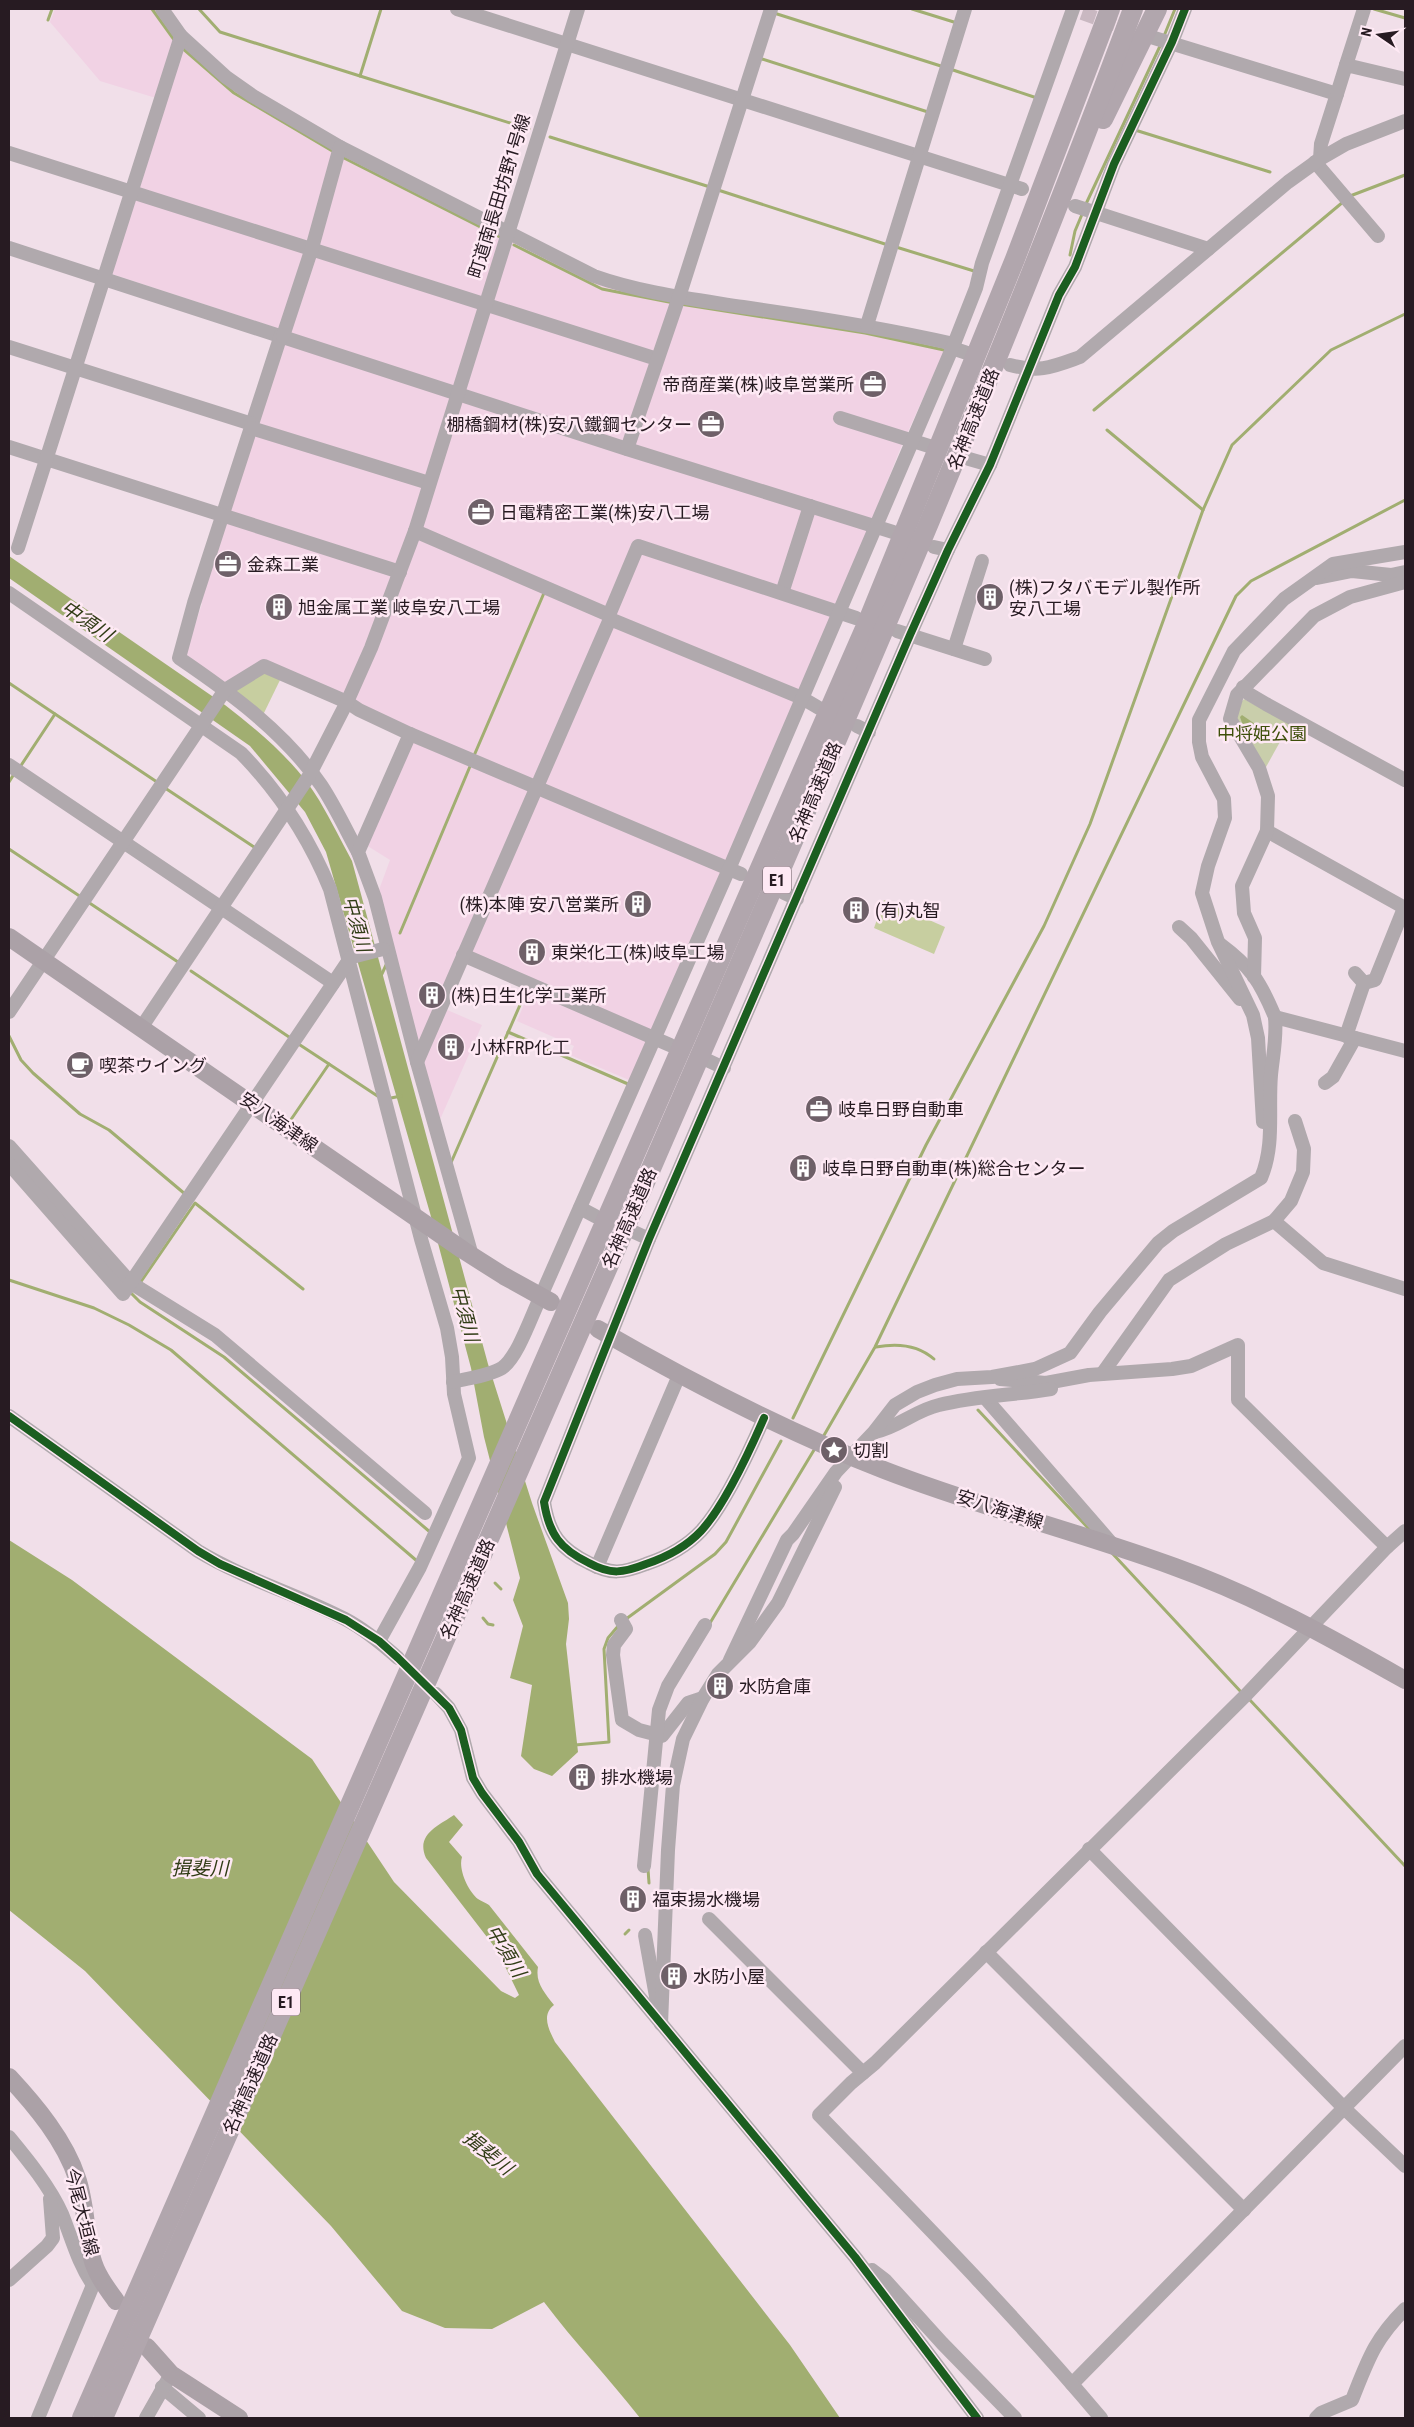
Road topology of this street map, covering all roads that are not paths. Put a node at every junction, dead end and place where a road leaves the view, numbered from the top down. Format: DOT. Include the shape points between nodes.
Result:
graph roads {
  1 [pos="162,9"];
  2 [pos="457,9"];
  3 [pos="578,9"];
  4 [pos="771,9"];
  5 [pos="965,9"];
  6 [pos="1110,9"];
  7 [pos="1133,9"];
  8 [pos="1157,9"];
  9 [pos="1185,9"];
  10 [pos="1364,9"];
  11 [pos="1081,10"];
  12 [pos="181,36"];
  13 [pos="1152,37"];
  14 [pos="1172,42"];
  15 [pos="567,44"];
  16 [pos="1346,65"];
  17 [pos="1405,79"];
  18 [pos="1337,94"];
  19 [pos="743,100"];
  20 [pos="1405,121"];
  21 [pos="340,147"];
  22 [pos="9,153"];
  23 [pos="920,156"];
  24 [pos="1317,161"];
  25 [pos="1017,187"];
  26 [pos="131,191"];
  27 [pos="1075,206"];
  28 [pos="1095,213"];
  29 [pos="507,232"];
  30 [pos="1378,236"];
  31 [pos="9,248"];
  32 [pos="312,248"];
  33 [pos="1208,249"];
  34 [pos="1015,259"];
  35 [pos="104,278"];
  36 [pos="678,297"];
  37 [pos="485,304"];
  38 [pos="867,325"];
  39 [pos="282,336"];
  40 [pos="9,346"];
  41 [pos="953,346"];
  42 [pos="967,352"];
  43 [pos="657,359"];
  44 [pos="1010,365"];
  45 [pos="74,368"];
  46 [pos="1029,370"];
  47 [pos="457,394"];
  48 [pos="840,418"];
  49 [pos="251,426"];
  50 [pos="913,440"];
  51 [pos="929,446"];
  52 [pos="9,447"];
  53 [pos="627,449"];
  54 [pos="46,458"];
  55 [pos="969,459"];
  56 [pos="990,465"];
  57 [pos="948,482"];
  58 [pos="429,483"];
  59 [pos="810,506"];
  60 [pos="223,515"];
  61 [pos="876,526"];
  62 [pos="415,531"];
  63 [pos="893,532"];
  64 [pos="18,548"];
  65 [pos="1405,552"];
  66 [pos="982,561"];
  67 [pos="400,572"];
  68 [pos="1405,572"];
  69 [pos="1309,580"];
  70 [pos="1405,582"];
  71 [pos="782,592"];
  72 [pos="9,593"];
  73 [pos="840,611"];
  74 [pos="609,617"];
  75 [pos="856,618"];
  76 [pos="904,633"];
  77 [pos="954,649"];
  78 [pos="985,659"];
  79 [pos="1243,687"];
  80 [pos="224,692"];
  81 [pos="802,698"];
  82 [pos="348,702"];
  83 [pos="819,708"];
  84 [pos="203,723"];
  85 [pos="410,734"];
  86 [pos="9,765"];
  87 [pos="310,774"];
  88 [pos="1405,780"];
  89 [pos="537,787"];
  90 [pos="289,807"];
  91 [pos="1266,831"];
  92 [pos="124,842"];
  93 [pos="358,852"];
  94 [pos="735,872"];
  95 [pos="784,893"];
  96 [pos="797,899"];
  97 [pos="222,907"];
  98 [pos="1405,908"];
  99 [pos="1179,927"];
  100 [pos="9,937"];
  101 [pos="1218,942"];
  102 [pos="383,949"];
  103 [pos="463,955"];
  104 [pos="351,958"];
  105 [pos="44,961"];
  106 [pos="1254,976"];
  107 [pos="333,983"];
  108 [pos="9,1012"];
  109 [pos="1252,1015"];
  110 [pos="1274,1017"];
  111 [pos="141,1028"];
  112 [pos="1351,1037"];
  113 [pos="654,1039"];
  114 [pos="670,1046"];
  115 [pos="1405,1050"];
  116 [pos="709,1061"];
  117 [pos="417,1062"];
  118 [pos="724,1068"];
  119 [pos="1325,1083"];
  120 [pos="253,1104"];
  121 [pos="1295,1120"];
  122 [pos="9,1146"];
  123 [pos="1268,1152"];
  124 [pos="9,1164"];
  125 [pos="580,1208"];
  126 [pos="595,1216"];
  127 [pos="420,1220"];
  128 [pos="1274,1221"];
  129 [pos="634,1232"];
  130 [pos="649,1239"];
  131 [pos="468,1253"];
  132 [pos="131,1283"];
  133 [pos="1405,1289"];
  134 [pos="546,1299"];
  135 [pos="605,1333"];
  136 [pos="680,1373"];
  137 [pos="1095,1375"];
  138 [pos="992,1377"];
  139 [pos="458,1381"];
  140 [pos="986,1398"];
  141 [pos="9,1416"];
  142 [pos="764,1418"];
  143 [pos="874,1432"];
  144 [pos="851,1456"];
  145 [pos="425,1513"];
  146 [pos="1405,1531"];
  147 [pos="1113,1545"];
  148 [pos="1387,1547"];
  149 [pos="597,1567"];
  150 [pos="622,1620"];
  151 [pos="704,1625"];
  152 [pos="1310,1626"];
  153 [pos="379,1641"];
  154 [pos="398,1658"];
  155 [pos="730,1660"];
  156 [pos="1405,1680"];
  157 [pos="436,1694"];
  158 [pos="703,1698"];
  159 [pos="656,1735"];
  160 [pos="1089,1848"];
  161 [pos="644,1866"];
  162 [pos="709,1919"];
  163 [pos="645,1935"];
  164 [pos="986,1952"];
  165 [pos="661,2024"];
  166 [pos="1405,2046"];
  167 [pos="863,2072"];
  168 [pos="9,2078"];
  169 [pos="1345,2109"];
  170 [pos="9,2138"];
  171 [pos="1405,2166"];
  172 [pos="50,2193"];
  173 [pos="1244,2210"];
  174 [pos="855,2257"];
  175 [pos="9,2280"];
  176 [pos="97,2282"];
  177 [pos="116,2301"];
  178 [pos="1405,2309"];
  179 [pos="147,2348"];
  180 [pos="166,2381"];
  181 [pos="1072,2384"];
  182 [pos="38,2418"];
  183 [pos="82,2418"];
  184 [pos="103,2418"];
  185 [pos="146,2418"];
  186 [pos="199,2418"];
  187 [pos="240,2418"];
  188 [pos="977,2418"];
  189 [pos="1015,2418"];
  190 [pos="1101,2418"];
  191 [pos="1316,2418"];
  1 -- 12 [label="street"];
  2 -- 15 [label="street"];
  3 -- 15 [label="street, 町道南長田坊野1号線"];
  4 -- 19 [label="street"];
  5 -- 23 [label="street"];
  6 -- 34 [label="highway, 名神高速道路 / E1"];
  7 -- 57 [label="highway, 名神高速道路 / E1" via="1052,223"];
  8 -- 57 [label="highway" via="1090,148 992,389"];
  9 -- 14 [label="street"];
  10 -- 16 [label="street"];
  11 -- 25 [label="street"];
  11 -- 34 [label="highway"];
  12 -- 21 [label="street" via="226,78"];
  12 -- 26 [label="street"];
  13 -- 14 [label="street"];
  14 -- 18 [label="street"];
  14 -- 28 [label="street" via="1114,164"];
  15 -- 19 [label="street"];
  15 -- 29 [label="street, 町道南長田坊野1号線"];
  16 -- 17 [label="street"];
  16 -- 18 [label="street"];
  18 -- 24 [label="street"];
  19 -- 23 [label="street"];
  19 -- 36 [label="street"];
  20 -- 24 [label="street" via="1346,144"];
  21 -- 29 [label="street"];
  21 -- 32 [label="street"];
  22 -- 26 [label="street"];
  23 -- 25 [label="street"];
  23 -- 38 [label="street"];
  24 -- 30 [label="street"];
  24 -- 33 [label="street"];
  25 -- 41 [label="street" via="982,263 976,288"];
  26 -- 32 [label="street"];
  26 -- 35 [label="street"];
  27 -- 28 [label="street"];
  28 -- 33 [label="street"];
  28 -- 46 [label="street" via="1075,268 1059,295"];
  29 -- 36 [label="street" via="615,284"];
  29 -- 37 [label="street, 町道南長田坊野1号線"];
  31 -- 35 [label="street"];
  32 -- 37 [label="street"];
  32 -- 39 [label="street"];
  33 -- 46 [label="street" via="1080,357"];
  34 -- 183 [label="highway, 名神高速道路 / E1" via="866,626"];
  35 -- 39 [label="street"];
  35 -- 45 [label="street"];
  36 -- 38 [label="street"];
  36 -- 43 [label="street"];
  37 -- 43 [label="street"];
  37 -- 47 [label="street, 町道南長田坊野1号線"];
  38 -- 41 [label="street"];
  39 -- 47 [label="street"];
  39 -- 49 [label="street"];
  40 -- 45 [label="street"];
  41 -- 42 [label="street"];
  41 -- 50 [label="street"];
  43 -- 53 [label="street"];
  44 -- 46 [label="street"];
  45 -- 49 [label="street"];
  45 -- 54 [label="street"];
  46 -- 56 [label="street"];
  47 -- 53 [label="street"];
  47 -- 58 [label="street, 町道南長田坊野1号線"];
  48 -- 50 [label="street"];
  49 -- 58 [label="street"];
  49 -- 60 [label="street"];
  50 -- 51 [label="street"];
  50 -- 61 [label="street"];
  52 -- 54 [label="street"];
  53 -- 59 [label="street"];
  54 -- 60 [label="street"];
  54 -- 64 [label="street"];
  55 -- 56 [label="street"];
  56 -- 76 [label="street" via="941,549"];
  57 -- 184 [label="highway, 名神高速道路 / E1"];
  58 -- 62 [label="street, 町道南長田坊野1号線"];
  59 -- 61 [label="street"];
  59 -- 71 [label="street"];
  60 -- 67 [label="street"];
  60 -- 80 [label="street" via="179,658"];
  61 -- 63 [label="street"];
  61 -- 73 [label="street"];
  62 -- 67 [label="street, 町道南長田坊野1号線"];
  62 -- 74 [label="street"];
  65 -- 69 [label="street" via="1333,564"];
  66 -- 77 [label="street"];
  67 -- 82 [label="street, 町道南長田坊野1号線"];
  68 -- 69 [label="street" via="1391,575 1352,571"];
  69 -- 101 [label="street" via="1284,599 1234,651 1199,720 1202,757 1224,799 1225,818 1202,893"];
  70 -- 79 [label="street" via="1350,597 1314,616"];
  71 -- 73 [label="street"];
  71 -- 74 [label="street" via="638,546"];
  72 -- 84 [label="street"];
  73 -- 75 [label="street"];
  73 -- 81 [label="street"];
  74 -- 81 [label="street"];
  74 -- 89 [label="street"];
  76 -- 77 [label="street"];
  76 -- 96 [label="street"];
  77 -- 78 [label="street"];
  79 -- 88 [label="street" via="1266,704"];
  79 -- 91 [label="street" via="1232,705 1230,719 1259,768 1268,796"];
  80 -- 82 [label="street" via="264,666"];
  80 -- 84 [label="street"];
  80 -- 87 [label="street" via="280,736"];
  81 -- 83 [label="street"];
  81 -- 94 [label="street"];
  82 -- 85 [label="street"];
  82 -- 87 [label="street, 町道南長田坊野1号線"];
  84 -- 90 [label="street" via="241,753"];
  84 -- 92 [label="street"];
  85 -- 89 [label="street"];
  85 -- 93 [label="street"];
  86 -- 92 [label="street"];
  87 -- 90 [label="street, 町道南長田坊野1号線"];
  87 -- 93 [label="street" via="322,787"];
  89 -- 94 [label="street"];
  89 -- 103 [label="street"];
  90 -- 97 [label="street, 町道南長田坊野1号線"];
  90 -- 104 [label="street" via="324,873"];
  91 -- 98 [label="street"];
  91 -- 106 [label="street" via="1242,886 1244,914 1255,938"];
  92 -- 97 [label="street"];
  92 -- 105 [label="street"];
  93 -- 117 [label="street" via="374,898"];
  94 -- 113 [label="street"];
  95 -- 96 [label="street"];
  96 -- 118 [label="street"];
  97 -- 107 [label="street"];
  97 -- 111 [label="street, 町道南長田坊野1号線"];
  98 -- 112 [label="street" via="1374,980 1359,978"];
  99 -- 109 [label="street"];
  100 -- 105 [label="main road, 安八海津線"];
  101 -- 106 [label="street" via="1244,962"];
  101 -- 109 [label="street"];
  102 -- 104 [label="street"];
  103 -- 113 [label="street"];
  103 -- 117 [label="street"];
  104 -- 107 [label="street"];
  104 -- 127 [label="street"];
  105 -- 108 [label="street"];
  105 -- 111 [label="main road, 安八海津線"];
  106 -- 110 [label="street"];
  107 -- 120 [label="street"];
  109 -- 123 [label="street" via="1258,1038 1262,1119"];
  110 -- 112 [label="street"];
  110 -- 123 [label="street" via="1277,1034 1271,1076"];
  111 -- 120 [label="main road, 安八海津線"];
  112 -- 115 [label="street"];
  112 -- 119 [label="street" via="1333,1077"];
  113 -- 114 [label="street"];
  113 -- 125 [label="street"];
  116 -- 118 [label="street"];
  117 -- 131 [label="street"];
  118 -- 130 [label="street"];
  120 -- 127 [label="main road, 安八海津線"];
  120 -- 132 [label="street"];
  121 -- 128 [label="street" via="1304,1149 1303,1172 1292,1201"];
  122 -- 132 [label="street"];
  123 -- 138 [label="street" via="1261,1178 1158,1243 1100,1312 1070,1354 1035,1369"];
  124 -- 132 [label="street" via="123,1294"];
  125 -- 126 [label="street"];
  125 -- 134 [label="street"];
  127 -- 131 [label="main road, 安八海津線"];
  127 -- 139 [label="street"];
  128 -- 133 [label="street" via="1323,1263"];
  128 -- 137 [label="street" via="1226,1244 1169,1280"];
  129 -- 130 [label="street"];
  130 -- 135 [label="street"];
  131 -- 134 [label="main road, 安八海津線"];
  132 -- 145 [label="street" via="215,1335"];
  134 -- 139 [label="street" via="513,1354 500,1369"];
  135 -- 136 [label="main road, 安八海津線"];
  135 -- 149 [label="street" via="544,1502 547,1520 563,1548"];
  136 -- 142 [label="main road, 安八海津線"];
  136 -- 149 [label="street"];
  137 -- 138 [label="street" via="1046,1383"];
  137 -- 140 [label="street" via="1061,1388"];
  137 -- 148 [label="street" via="1191,1366 1238,1345 1238,1400"];
  138 -- 143 [label="street" via="957,1379 917,1392 895,1406"];
  139 -- 153 [label="street" via="469,1458 420,1567"];
  140 -- 143 [label="street" via="939,1405 911,1414 884,1431"];
  140 -- 147 [label="street"];
  141 -- 153 [label="street" via="198,1551 346,1620"];
  142 -- 144 [label="main road, 安八海津線"];
  142 -- 149 [label="street" via="710,1520 690,1541 672,1553 628,1571 607,1572"];
  143 -- 144 [label="street"];
  144 -- 147 [label="main road, 安八海津線" via="922,1484"];
  144 -- 155 [label="street" via="787,1540"];
  144 -- 155 [label="street" via="778,1603 750,1642"];
  146 -- 148 [label="street"];
  147 -- 152 [label="main road, 安八海津線" via="1178,1568"];
  148 -- 152 [label="street"];
  150 -- 159 [label="street" via="626,1629 614,1645 612,1655 622,1720"];
  151 -- 159 [label="street" via="668,1686 659,1710"];
  152 -- 156 [label="main road, 安八海津線"];
  152 -- 160 [label="street" via="1246,1695"];
  153 -- 154 [label="street"];
  155 -- 158 [label="street"];
  157 -- 165 [label="street" via="449,1708 461,1730 473,1778 519,1842 537,1874"];
  158 -- 159 [label="street" via="688,1702 666,1733"];
  158 -- 165 [label="street" via="683,1739 673,1785"];
  159 -- 161 [label="street"];
  160 -- 164 [label="street"];
  160 -- 169 [label="street"];
  162 -- 167 [label="street"];
  163 -- 165 [label="street"];
  164 -- 167 [label="street"];
  164 -- 173 [label="street"];
  165 -- 174 [label="street"];
  166 -- 169 [label="street"];
  167 -- 181 [label="street" via="819,2115 947,2246"];
  168 -- 176 [label="main road, 今尾大垣線" via="58,2139 77,2177"];
  169 -- 171 [label="street"];
  169 -- 173 [label="street"];
  170 -- 172 [label="street"];
  172 -- 175 [label="street" via="53,2238"];
  172 -- 176 [label="street" via="84,2272"];
  173 -- 181 [label="street"];
  174 -- 188 [label="street"];
  174 -- 189 [label="street" via="885,2280"];
  176 -- 177 [label="main road, 今尾大垣線"];
  176 -- 182 [label="street"];
  178 -- 191 [label="street" via="1373,2348 1352,2400"];
  179 -- 180 [label="main road"];
  180 -- 185 [label="street"];
  180 -- 186 [label="street"];
  180 -- 187 [label="main road"];
  181 -- 190 [label="street"];
}
